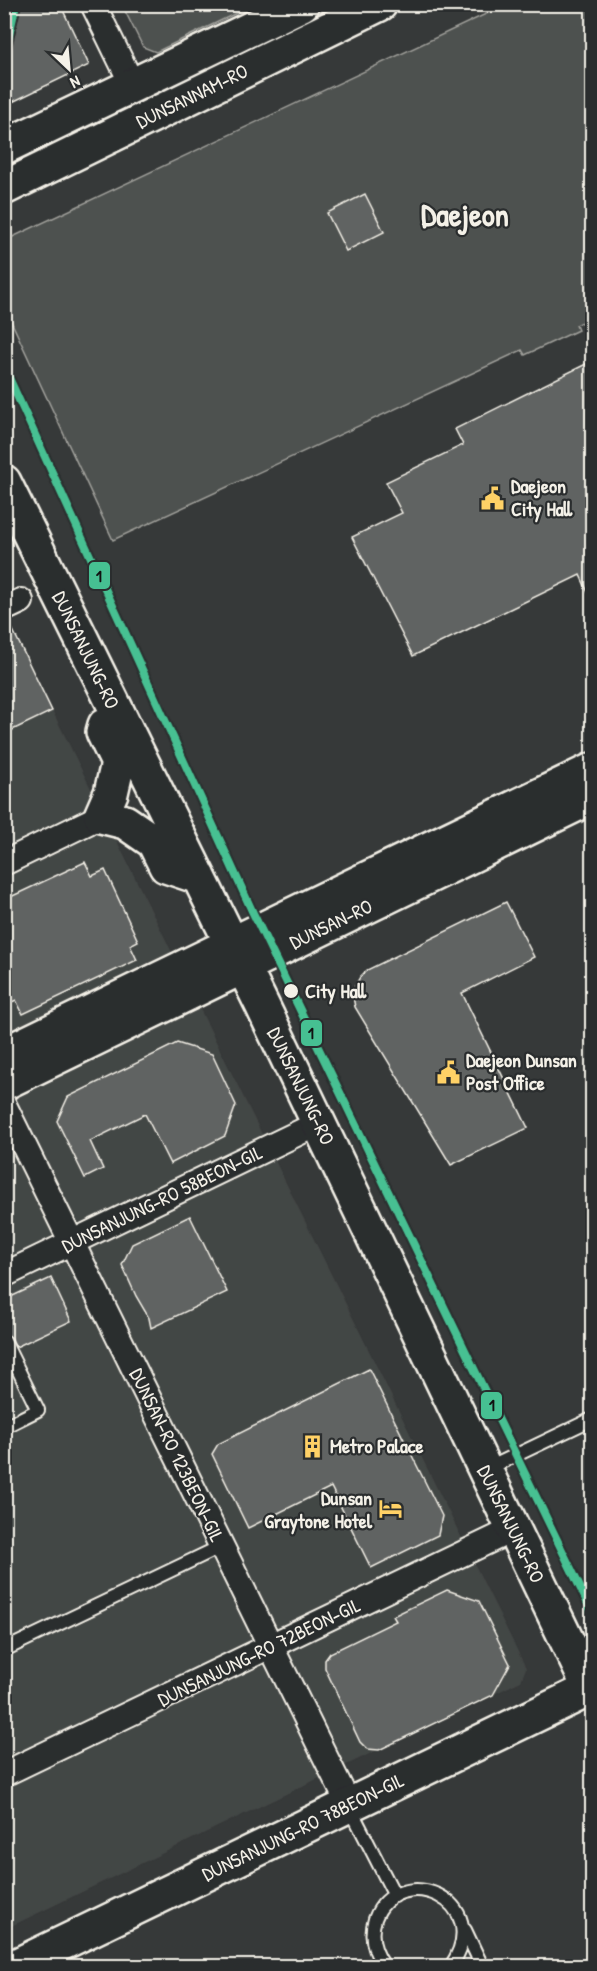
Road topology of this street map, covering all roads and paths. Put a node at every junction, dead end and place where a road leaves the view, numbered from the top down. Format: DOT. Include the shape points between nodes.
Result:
graph roads {
  1 [pos="93,4"];
  2 [pos="302,4"];
  3 [pos="380,4"];
  4 [pos="133,86"];
  5 [pos="4,147"];
  6 [pos="4,188"];
  7 [pos="4,482"];
  8 [pos="112,701"];
  9 [pos="592,770"];
  10 [pos="592,797"];
  11 [pos="101,816"];
  12 [pos="4,862"];
  13 [pos="199,877"];
  14 [pos="238,955"];
  15 [pos="4,1054"];
  16 [pos="4,1083"];
  17 [pos="4,1105"];
  18 [pos="319,1123"];
  19 [pos="72,1243"];
  20 [pos="4,1275"];
  21 [pos="4,1341"];
  22 [pos="592,1419"];
  23 [pos="4,1427"];
  24 [pos="485,1470"];
  25 [pos="514,1529"];
  26 [pos="222,1546"];
  27 [pos="271,1646"];
  28 [pos="4,1650"];
  29 [pos="592,1690"];
  30 [pos="4,1774"];
  31 [pos="349,1805"];
  32 [pos="395,1896"];
  33 [pos="462,1923"];
  34 [pos="380,1963"];
  35 [pos="15,1966"];
  36 [pos="451,1966"];
  37 [pos="482,1966"];
  1 -- 4 [label="street"];
  2 -- 4 [label="main road, DUNSANNAM-RO"];
  3 -- 6 [label="main road, DUNSANNAM-RO"];
  4 -- 5 [label="main road, DUNSANNAM-RO"];
  7 -- 8 [label="main road, DUNSANJUNG-RO"];
  8 -- 11 [label="main road" via="103,732 118,764"];
  8 -- 13 [label="main road, DUNSANJUNG-RO"];
  9 -- 14 [label="main road, DUNSAN-RO"];
  10 -- 14 [label="main road, DUNSAN-RO"];
  11 -- 12 [label="street"];
  11 -- 13 [label="main road" via="125,822 154,842 166,866"];
  13 -- 14 [label="main road, DUNSANJUNG-RO"];
  14 -- 15 [label="main road, DUNSAN-RO"];
  14 -- 16 [label="main road, DUNSAN-RO"];
  14 -- 18 [label="main road, DUNSANJUNG-RO"];
  17 -- 19 [label="street, DUNSAN-RO 123BEON-GIL"];
  18 -- 19 [label="street, DUNSANJUNG-RO 58BEON-GIL"];
  18 -- 24 [label="main road, DUNSANJUNG-RO"];
  19 -- 20 [label="street, DUNSANJUNG-RO 58BEON-GIL"];
  19 -- 26 [label="street, DUNSAN-RO 123BEON-GIL"];
  21 -- 23 [label="lane" via="38,1410"];
  22 -- 24 [label="lane"];
  24 -- 25 [label="main road, DUNSANJUNG-RO"];
  25 -- 27 [label="street, DUNSANJUNG-RO 72BEON-GIL"];
  25 -- 29 [label="main road, DUNSANJUNG-RO"];
  26 -- 27 [label="street, DUNSAN-RO 123BEON-GIL"];
  26 -- 28 [label="lane"];
  27 -- 30 [label="street, DUNSANJUNG-RO 72BEON-GIL"];
  27 -- 31 [label="street, DUNSAN-RO 123BEON-GIL"];
  29 -- 31 [label="main road, DUNSANJUNG-RO 78BEON-GIL"];
  31 -- 32 [label="lane"];
  31 -- 35 [label="main road, DUNSANJUNG-RO 78BEON-GIL"];
  32 -- 33 [label="lane" via="414,1890 430,1891 455,1909"];
  32 -- 34 [label="lane" via="377,1913 372,1927 372,1941"];
  33 -- 36 [label="lane" via="464,1939"];
  33 -- 37 [label="lane"];
}
